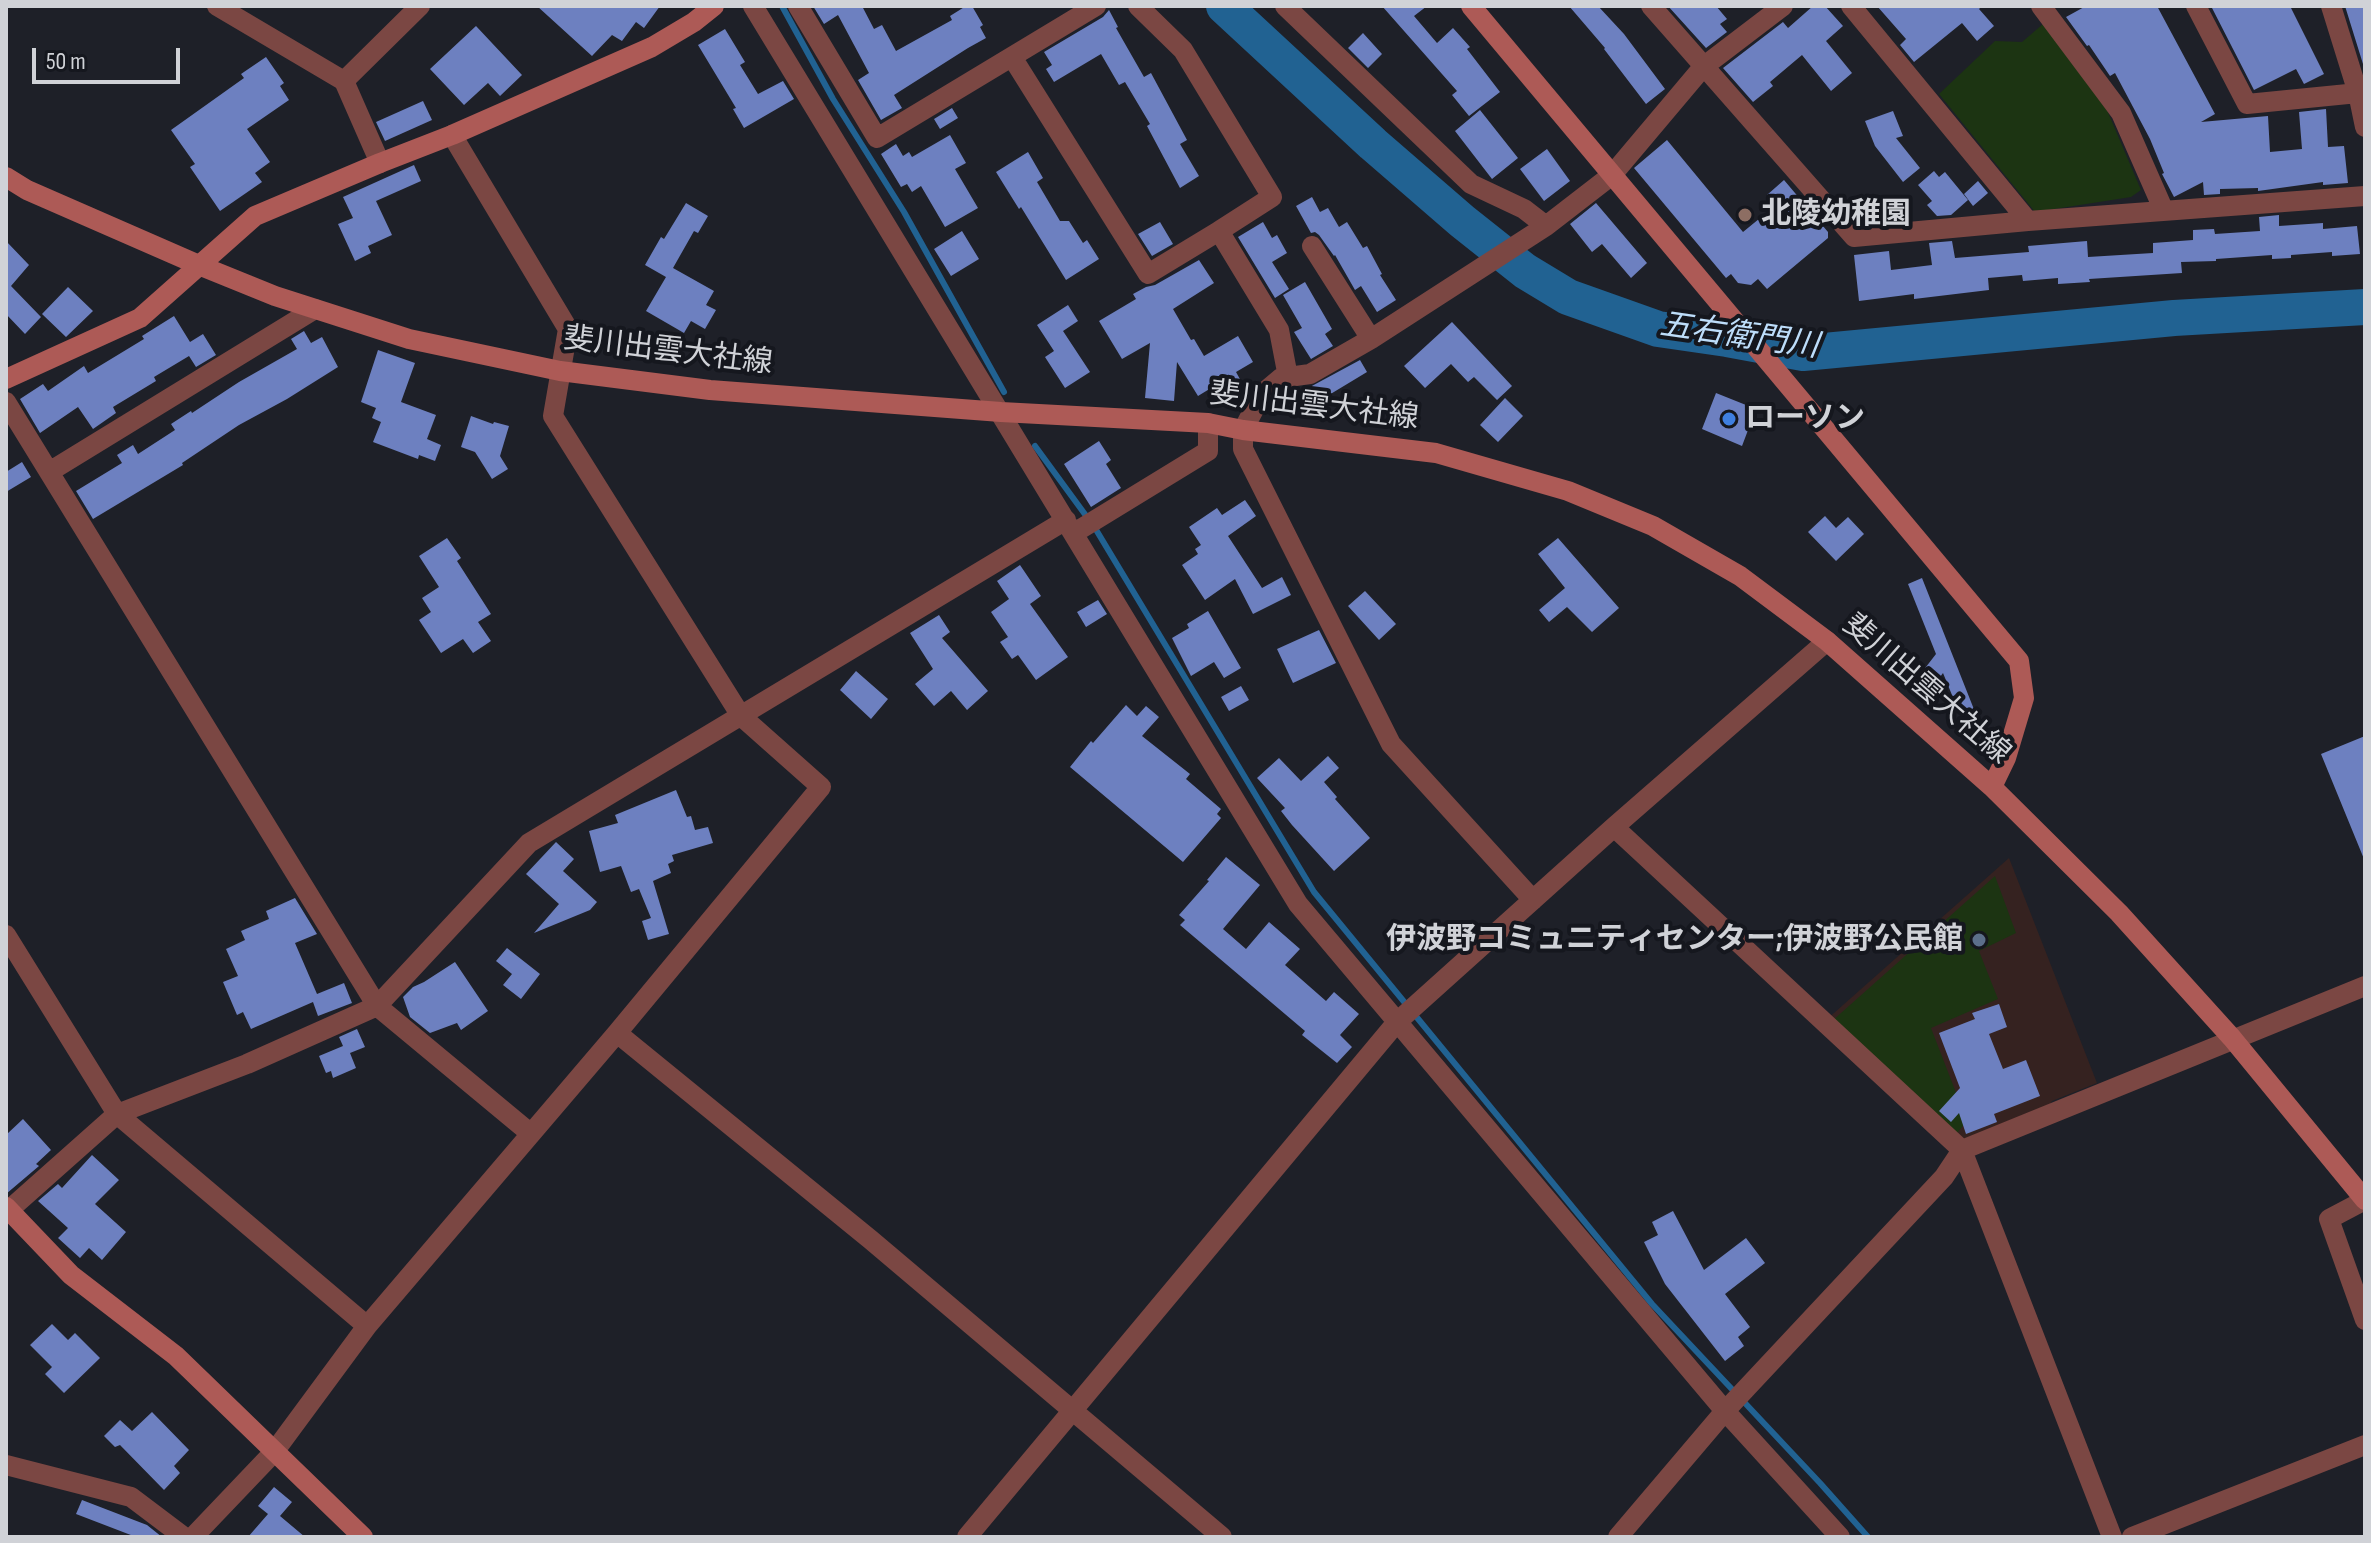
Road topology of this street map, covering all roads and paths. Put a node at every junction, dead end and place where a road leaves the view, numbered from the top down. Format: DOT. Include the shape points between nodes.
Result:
graph roads {
  1 [pos="217,6"];
  2 [pos="420,6"];
  3 [pos="714,6"];
  4 [pos="753,6"];
  5 [pos="798,6"];
  6 [pos="1096,6"];
  7 [pos="1138,6"];
  8 [pos="1285,6"];
  9 [pos="1471,6"];
  10 [pos="1651,6"];
  11 [pos="1783,6"];
  12 [pos="1851,6"];
  13 [pos="2196,6"];
  14 [pos="2331,6"];
  15 [pos="2052,10"];
  16 [pos="1012,57"];
  17 [pos="1703,67"];
  18 [pos="344,81"];
  19 [pos="2358,93"];
  20 [pos="2365,127"];
  21 [pos="452,135"];
  22 [pos="380,163"];
  23 [pos="1612,175"];
  24 [pos="6,177"];
  25 [pos="2365,196"];
  26 [pos="2164,211"];
  27 [pos="2028,221"];
  28 [pos="1546,226"];
  29 [pos="1219,231"];
  30 [pos="1312,246"];
  31 [pos="201,266"];
  32 [pos="315,309"];
  33 [pos="1371,339"];
  34 [pos="560,371"];
  35 [pos="1288,377"];
  36 [pos="6,379"];
  37 [pos="6,402"];
  38 [pos="1001,412"];
  39 [pos="1208,423"];
  40 [pos="1243,430"];
  41 [pos="49,472"];
  42 [pos="1070,527"];
  43 [pos="1827,641"];
  44 [pos="741,716"];
  45 [pos="1992,787"];
  46 [pos="1614,827"];
  47 [pos="1533,900"];
  48 [pos="6,935"];
  49 [pos="2365,986"];
  50 [pos="377,1006"];
  51 [pos="1397,1022"];
  52 [pos="617,1033"];
  53 [pos="2232,1038"];
  54 [pos="117,1114"];
  55 [pos="530,1133"];
  56 [pos="1962,1150"];
  57 [pos="2365,1200"];
  58 [pos="8,1208"];
  59 [pos="2365,1320"];
  60 [pos="367,1326"];
  61 [pos="1072,1411"];
  62 [pos="1725,1411"];
  63 [pos="2365,1445"];
  64 [pos="274,1452"];
  65 [pos="6,1465"];
  66 [pos="184,1537"];
  67 [pos="193,1537"];
  68 [pos="363,1537"];
  69 [pos="967,1537"];
  70 [pos="1222,1537"];
  71 [pos="1618,1537"];
  72 [pos="1840,1537"];
  73 [pos="2112,1537"];
  74 [pos="2132,1537"];
  1 -- 18 [label="street"];
  2 -- 18 [label="street"];
  3 -- 21 [label="main road" via="652,47"];
  4 -- 38 [label="street"];
  5 -- 16 [label="street" via="877,138"];
  6 -- 16 [label="street"];
  7 -- 29 [label="street" via="1183,50 1272,197"];
  8 -- 28 [label="street" via="1471,184 1524,209"];
  9 -- 23 [label="main road"];
  10 -- 17 [label="street"];
  11 -- 17 [label="street"];
  12 -- 27 [label="street"];
  13 -- 19 [label="street" via="2247,104"];
  14 -- 19 [label="street"];
  15 -- 26 [label="street" via="2121,113"];
  16 -- 29 [label="street" via="1148,274"];
  17 -- 23 [label="street"];
  17 -- 27 [label="street" via="1854,237"];
  18 -- 22 [label="street"];
  19 -- 20 [label="street"];
  21 -- 22 [label="main road"];
  21 -- 34 [label="street" via="568,329"];
  22 -- 31 [label="main road" via="255,216"];
  23 -- 28 [label="street"];
  23 -- 45 [label="main road" via="2019,661 2024,698"];
  24 -- 31 [label="main road, 斐川出雲大社線"];
  25 -- 26 [label="street"];
  26 -- 27 [label="street"];
  28 -- 33 [label="street"];
  29 -- 35 [label="street" via="1279,330"];
  30 -- 33 [label="street"];
  31 -- 32 [label="main road, 斐川出雲大社線"];
  31 -- 36 [label="main road" via="140,318"];
  32 -- 34 [label="main road, 斐川出雲大社線" via="409,339"];
  32 -- 41 [label="street"];
  33 -- 35 [label="street" via="1310,374"];
  34 -- 38 [label="main road, 斐川出雲大社線" via="710,390"];
  34 -- 44 [label="street" via="553,416"];
  35 -- 40 [label="street" via="1262,394"];
  37 -- 41 [label="street"];
  38 -- 39 [label="main road, 斐川出雲大社線"];
  38 -- 42 [label="street"];
  39 -- 40 [label="main road, 斐川出雲大社線"];
  39 -- 42 [label="street" via="1208,451"];
  40 -- 43 [label="main road, 斐川出雲大社線" via="1436,453 1568,491 1653,526 1740,576"];
  40 -- 47 [label="street" via="1243,449 1391,744"];
  41 -- 50 [label="street"];
  42 -- 44 [label="street"];
  42 -- 51 [label="street" via="1298,904"];
  43 -- 45 [label="main road, 斐川出雲大社線"];
  43 -- 46 [label="street"];
  44 -- 50 [label="street" via="529,843"];
  44 -- 52 [label="street" via="821,787"];
  45 -- 53 [label="main road, 斐川出雲大社線" via="2119,913"];
  46 -- 47 [label="street"];
  46 -- 56 [label="street"];
  47 -- 51 [label="street"];
  48 -- 54 [label="street"];
  49 -- 53 [label="street"];
  50 -- 54 [label="street"];
  50 -- 55 [label="street"];
  51 -- 61 [label="street"];
  51 -- 62 [label="street"];
  52 -- 55 [label="street"];
  52 -- 61 [label="street"];
  53 -- 56 [label="street"];
  53 -- 57 [label="main road, 斐川出雲大社線"];
  54 -- 58 [label="street"];
  54 -- 60 [label="street"];
  55 -- 60 [label="street"];
  56 -- 62 [label="street" via="1944,1177"];
  56 -- 73 [label="street"];
  57 -- 59 [label="street" via="2329,1219"];
  58 -- 64 [label="main road" via="71,1275 176,1356"];
  60 -- 64 [label="street"];
  61 -- 69 [label="street"];
  61 -- 70 [label="street"];
  62 -- 71 [label="street"];
  62 -- 72 [label="street"];
  63 -- 74 [label="street"];
  64 -- 67 [label="street"];
  64 -- 68 [label="main road"];
  65 -- 66 [label="street" via="131,1497"];
}
